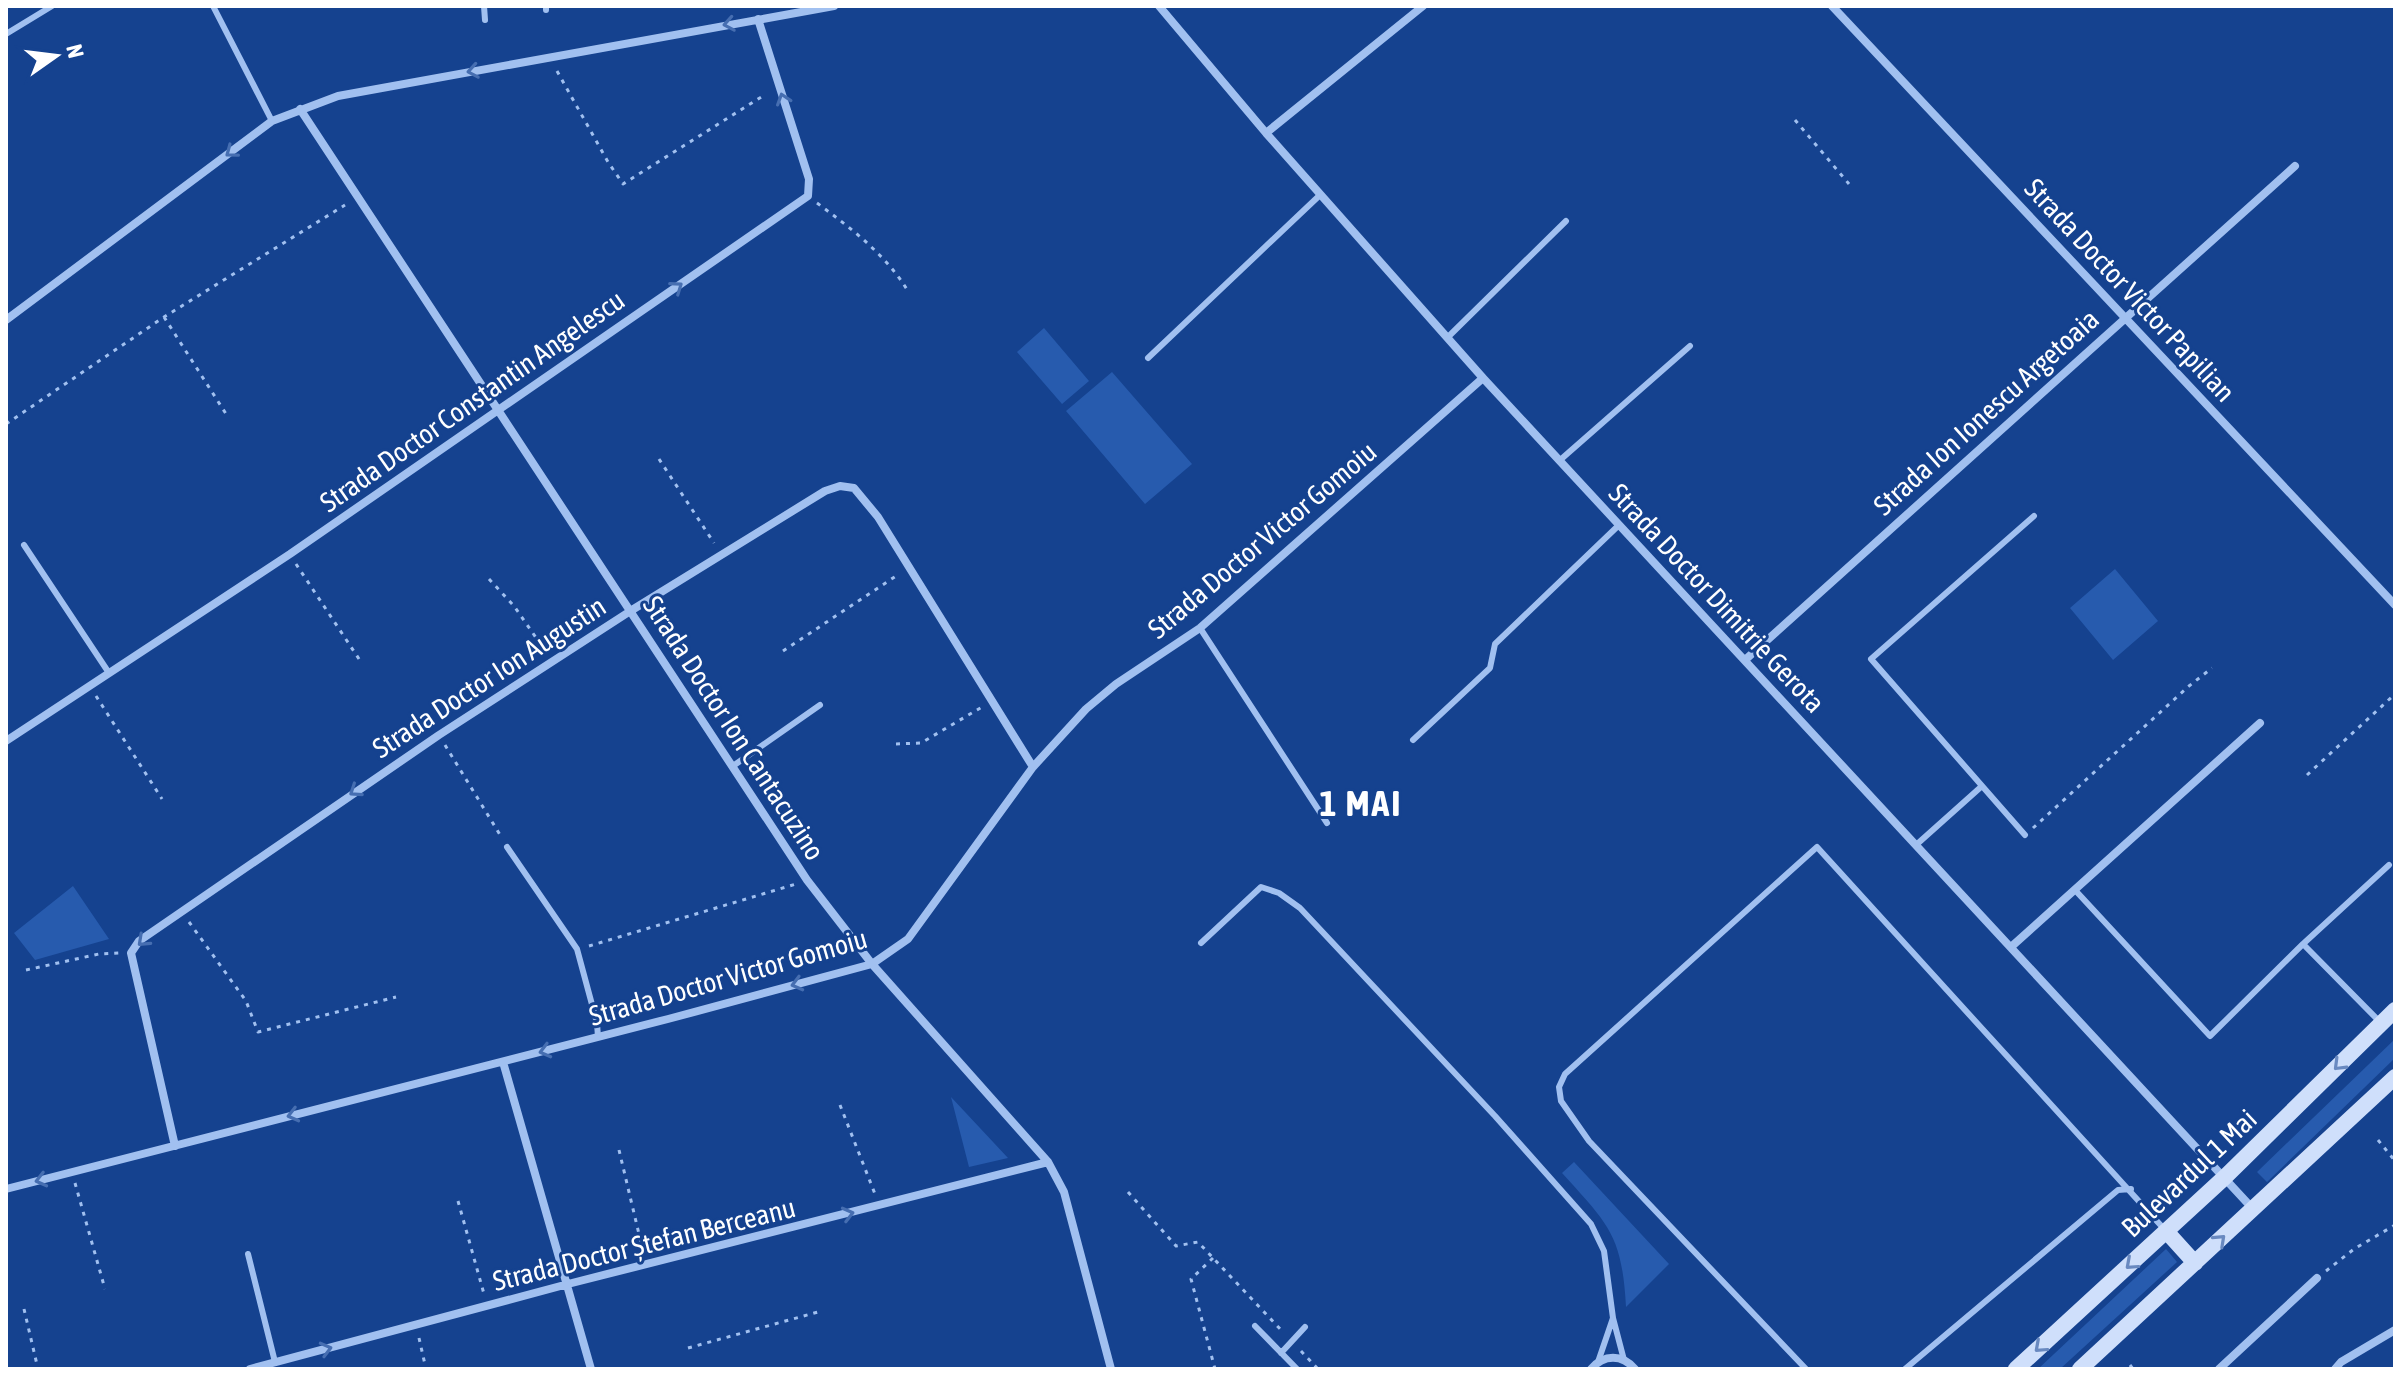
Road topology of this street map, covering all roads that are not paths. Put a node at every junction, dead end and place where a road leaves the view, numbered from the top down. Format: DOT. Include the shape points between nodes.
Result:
graph roads {
  1 [pos="52,6"];
  2 [pos="213,6"];
  3 [pos="484,6"];
  4 [pos="834,6"];
  5 [pos="1159,6"];
  6 [pos="1423,6"];
  7 [pos="1832,6"];
  8 [pos="758,19"];
  9 [pos="485,20"];
  10 [pos="6,34"];
  11 [pos="300,109"];
  12 [pos="272,121"];
  13 [pos="1266,133"];
  14 [pos="2295,166"];
  15 [pos="1320,195"];
  16 [pos="1566,221"];
  17 [pos="2125,316"];
  18 [pos="6,320"];
  19 [pos="1447,338"];
  20 [pos="1690,346"];
  21 [pos="1148,358"];
  22 [pos="1483,378"];
  23 [pos="498,411"];
  24 [pos="1559,461"];
  25 [pos="2034,516"];
  26 [pos="1619,525"];
  27 [pos="24,545"];
  28 [pos="2395,605"];
  29 [pos="632,610"];
  30 [pos="1200,628"];
  31 [pos="1745,660"];
  32 [pos="109,673"];
  33 [pos="820,705"];
  34 [pos="2260,723"];
  35 [pos="1413,740"];
  36 [pos="6,741"];
  37 [pos="733,766"];
  38 [pos="1033,767"];
  39 [pos="1982,786"];
  40 [pos="1327,823"];
  41 [pos="2025,835"];
  42 [pos="1916,845"];
  43 [pos="507,847"];
  44 [pos="2389,865"];
  45 [pos="2075,890"];
  46 [pos="1201,943"];
  47 [pos="2303,944"];
  48 [pos="2011,947"];
  49 [pos="872,964"];
  50 [pos="2395,1010"];
  51 [pos="2381,1024"];
  52 [pos="598,1037"];
  53 [pos="503,1062"];
  54 [pos="2395,1077"];
  55 [pos="175,1146"];
  56 [pos="1048,1162"];
  57 [pos="2225,1177"];
  58 [pos="6,1189"];
  59 [pos="2131,1189"];
  60 [pos="2253,1210"];
  61 [pos="2166,1231"];
  62 [pos="248,1254"];
  63 [pos="2195,1263"];
  64 [pos="2317,1278"];
  65 [pos="568,1284"];
  66 [pos="1613,1318"];
  67 [pos="1255,1326"];
  68 [pos="1305,1327"];
  69 [pos="2395,1330"];
  70 [pos="1281,1353"];
  71 [pos="1624,1360"];
  72 [pos="275,1362"];
  73 [pos="1594,1365"];
  74 [pos="250,1369"];
  75 [pos="591,1369"];
  76 [pos="1111,1369"];
  77 [pos="1297,1369"];
  78 [pos="1635,1369"];
  79 [pos="1806,1369"];
  80 [pos="1905,1369"];
  81 [pos="2016,1369"];
  82 [pos="2080,1369"];
  83 [pos="2219,1369"];
  84 [pos="2335,1369"];
  1 -- 10 [label="lane"];
  2 -- 12 [label="lane"];
  3 -- 9 [label="lane"];
  4 -- 8 [label="street"];
  5 -- 13 [label="street, Strada Doctor Dimitrie Gerota"];
  6 -- 13 [label="street"];
  7 -- 17 [label="street, Strada Doctor Victor Papilian"];
  8 -- 11 [label="street, one-way" via="338,96"];
  23 -- 8 [label="street, Strada Doctor Constantin Angelescu, one-way" via="808,196 809,179"];
  11 -- 12 [label="street"];
  11 -- 23 [label="street, Strada Doctor Ion Cantacuzino"];
  12 -- 18 [label="street, one-way"];
  13 -- 15 [label="street, Strada Doctor Dimitrie Gerota"];
  14 -- 17 [label="street, Strada Ion Ionescu Argetoaia"];
  15 -- 19 [label="street, Strada Doctor Dimitrie Gerota"];
  15 -- 21 [label="lane"];
  16 -- 19 [label="lane"];
  17 -- 28 [label="street, Strada Doctor Victor Papilian"];
  17 -- 31 [label="street, Strada Ion Ionescu Argetoaia"];
  19 -- 22 [label="street, Strada Doctor Dimitrie Gerota"];
  20 -- 24 [label="lane"];
  22 -- 24 [label="street, Strada Doctor Dimitrie Gerota"];
  22 -- 30 [label="street, Strada Doctor Victor Gomoiu"];
  23 -- 29 [label="street, Strada Doctor Ion Cantacuzino"];
  23 -- 32 [label="street, Strada Doctor Constantin Angelescu"];
  24 -- 26 [label="street, Strada Doctor Dimitrie Gerota"];
  25 -- 39 [label="lane" via="1871,659"];
  26 -- 31 [label="street, Strada Doctor Dimitrie Gerota"];
  26 -- 35 [label="lane" via="1495,644 1490,668"];
  27 -- 32 [label="lane"];
  29 -- 37 [label="street, Strada Doctor Ion Cantacuzino"];
  29 -- 38 [label="street, Strada Doctor Ion Augustin" via="825,491 854,488 878,517"];
  29 -- 55 [label="street, Strada Doctor Ion Augustin, one-way" via="139,941 131,953"];
  30 -- 38 [label="street, Strada Doctor Victor Gomoiu" via="1106,692"];
  30 -- 40 [label="lane"];
  31 -- 42 [label="street, Strada Doctor Dimitrie Gerota"];
  32 -- 36 [label="street, Strada Doctor Constantin Angelescu"];
  33 -- 37 [label="lane"];
  34 -- 45 [label="street"];
  37 -- 49 [label="street, Strada Doctor Ion Cantacuzino" via="807,880"];
  38 -- 49 [label="street, Strada Doctor Victor Gomoiu" via="908,939"];
  39 -- 41 [label="lane"];
  39 -- 42 [label="lane"];
  42 -- 48 [label="street, Strada Doctor Dimitrie Gerota"];
  43 -- 52 [label="lane" via="577,949"];
  44 -- 47 [label="lane"];
  45 -- 47 [label="lane" via="2210,1036"];
  45 -- 48 [label="street"];
  46 -- 66 [label="lane" via="1261,887 1300,908 1591,1224 1604,1251"];
  47 -- 51 [label="lane"];
  48 -- 57 [label="street, Strada Doctor Dimitrie Gerota"];
  49 -- 52 [label="street, Strada Doctor Victor Gomoiu, one-way"];
  49 -- 56 [label="street, Strada Doctor Ion Cantacuzino"];
  50 -- 51 [label="main road, Bulevardul 1 Mai"];
  51 -- 57 [label="main road, Bulevardul 1 Mai, one-way"];
  52 -- 53 [label="street, Strada Doctor Victor Gomoiu, one-way"];
  53 -- 55 [label="street, Strada Doctor Victor Gomoiu, one-way"];
  53 -- 65 [label="street"];
  54 -- 60 [label="main road"];
  55 -- 58 [label="street, Strada Doctor Victor Gomoiu, one-way"];
  65 -- 56 [label="street, Strada Doctor Ștefan Berceanu, one-way"];
  56 -- 76 [label="street, Strada Doctor Ion Cantacuzino" via="1064,1192"];
  57 -- 60 [label="street, Strada Doctor Dimitrie Gerota"];
  57 -- 61 [label="main road, Bulevardul 1 Mai"];
  59 -- 61 [label="lane"];
  59 -- 79 [label="lane" via="1817,847 1565,1074 1559,1087 1561,1101 1589,1141"];
  59 -- 80 [label="lane" via="2118,1190"];
  63 -- 60 [label="main road, one-way"];
  61 -- 63 [label="main road"];
  61 -- 81 [label="main road, Bulevardul 1 Mai, one-way"];
  62 -- 72 [label="lane"];
  63 -- 82 [label="main road"];
  64 -- 83 [label="street"];
  72 -- 65 [label="street, Strada Doctor Ștefan Berceanu, one-way"];
  65 -- 75 [label="street"];
  66 -- 71 [label="lane"];
  66 -- 73 [label="lane"];
  67 -- 70 [label="lane"];
  68 -- 70 [label="lane"];
  69 -- 84 [label="street"];
  70 -- 77 [label="lane"];
  71 -- 73 [label="street" via="1615,1357"];
  71 -- 78 [label="street"];
  72 -- 74 [label="street, Strada Doctor Ștefan Berceanu"];
}
